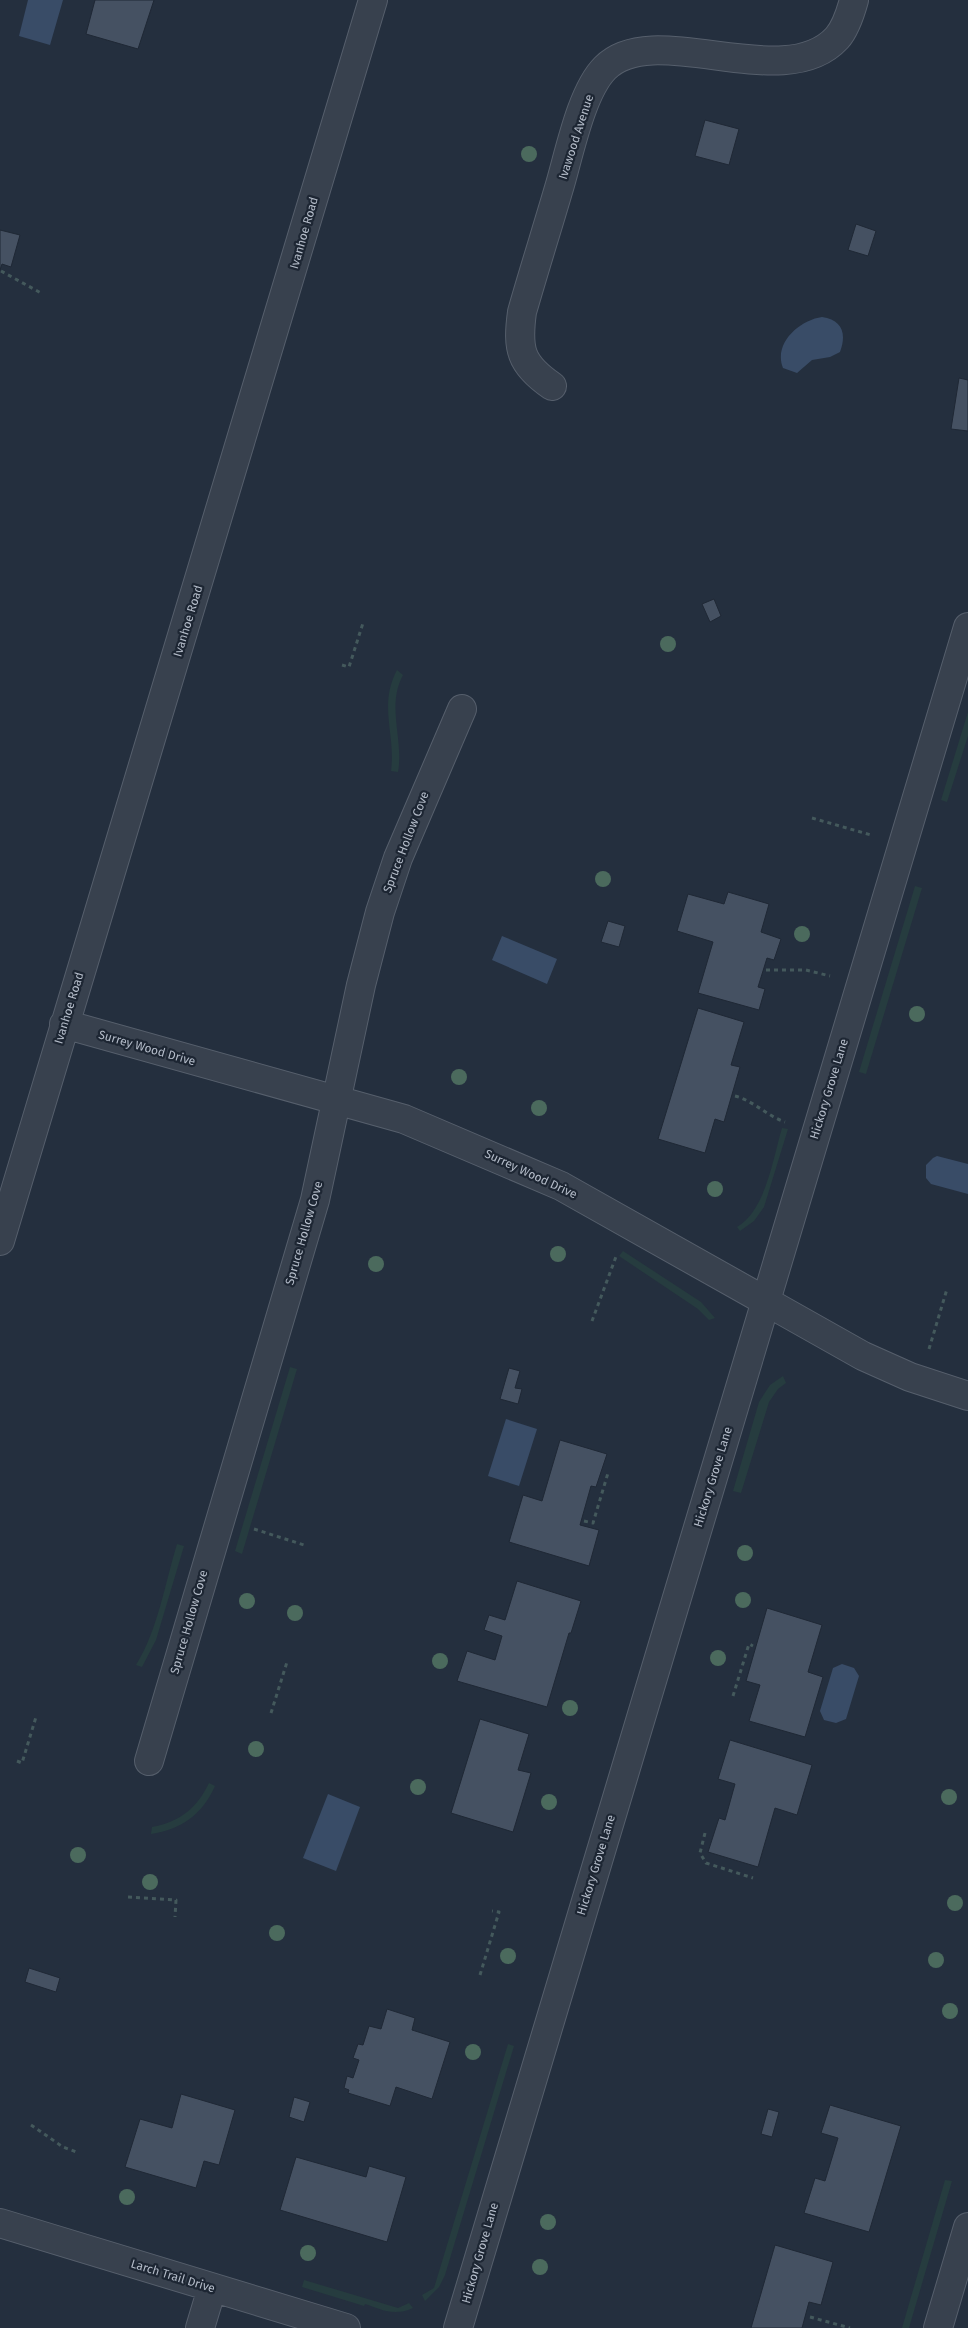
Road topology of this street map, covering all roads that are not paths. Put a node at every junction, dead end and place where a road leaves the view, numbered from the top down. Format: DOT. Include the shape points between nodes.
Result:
graph roads {
  1 [pos="373,0"];
  2 [pos="854,0"];
  3 [pos="552,386"];
  4 [pos="968,627"];
  5 [pos="462,708"];
  6 [pos="64,1024"];
  7 [pos="338,1100"];
  8 [pos="0,1241"];
  9 [pos="766,1303"];
  10 [pos="968,1396"];
  11 [pos="149,1761"];
  12 [pos="0,2223"];
  13 [pos="968,2226"];
  14 [pos="212,2288"];
  15 [pos="200,2328"];
  16 [pos="346,2328"];
  17 [pos="458,2328"];
  18 [pos="938,2328"];
  1 -- 6 [label="street, Ivanhoe Road"];
  2 -- 3 [label="street, Ivawood Avenue" via="838,37 806,58 740,59 642,51 616,60 598,76 578,123 522,312 519,333 523,356 534,373"];
  4 -- 9 [label="street, Hickory Grove Lane"];
  5 -- 7 [label="street, Spruce Hollow Cove" via="405,840 380,912 361,985"];
  6 -- 7 [label="street, Surrey Wood Drive"];
  6 -- 8 [label="street, Ivanhoe Road"];
  7 -- 9 [label="street, Surrey Wood Drive" via="404,1119 561,1186"];
  7 -- 11 [label="street, Spruce Hollow Cove" via="315,1200"];
  9 -- 10 [label="street, Surrey Wood Drive" via="863,1356 910,1377"];
  9 -- 17 [label="street, Hickory Grove Lane"];
  12 -- 14 [label="street, Larch Trail Drive"];
  13 -- 18 [label="street"];
  14 -- 15 [label="street"];
  14 -- 16 [label="street, Larch Trail Drive"];
}
